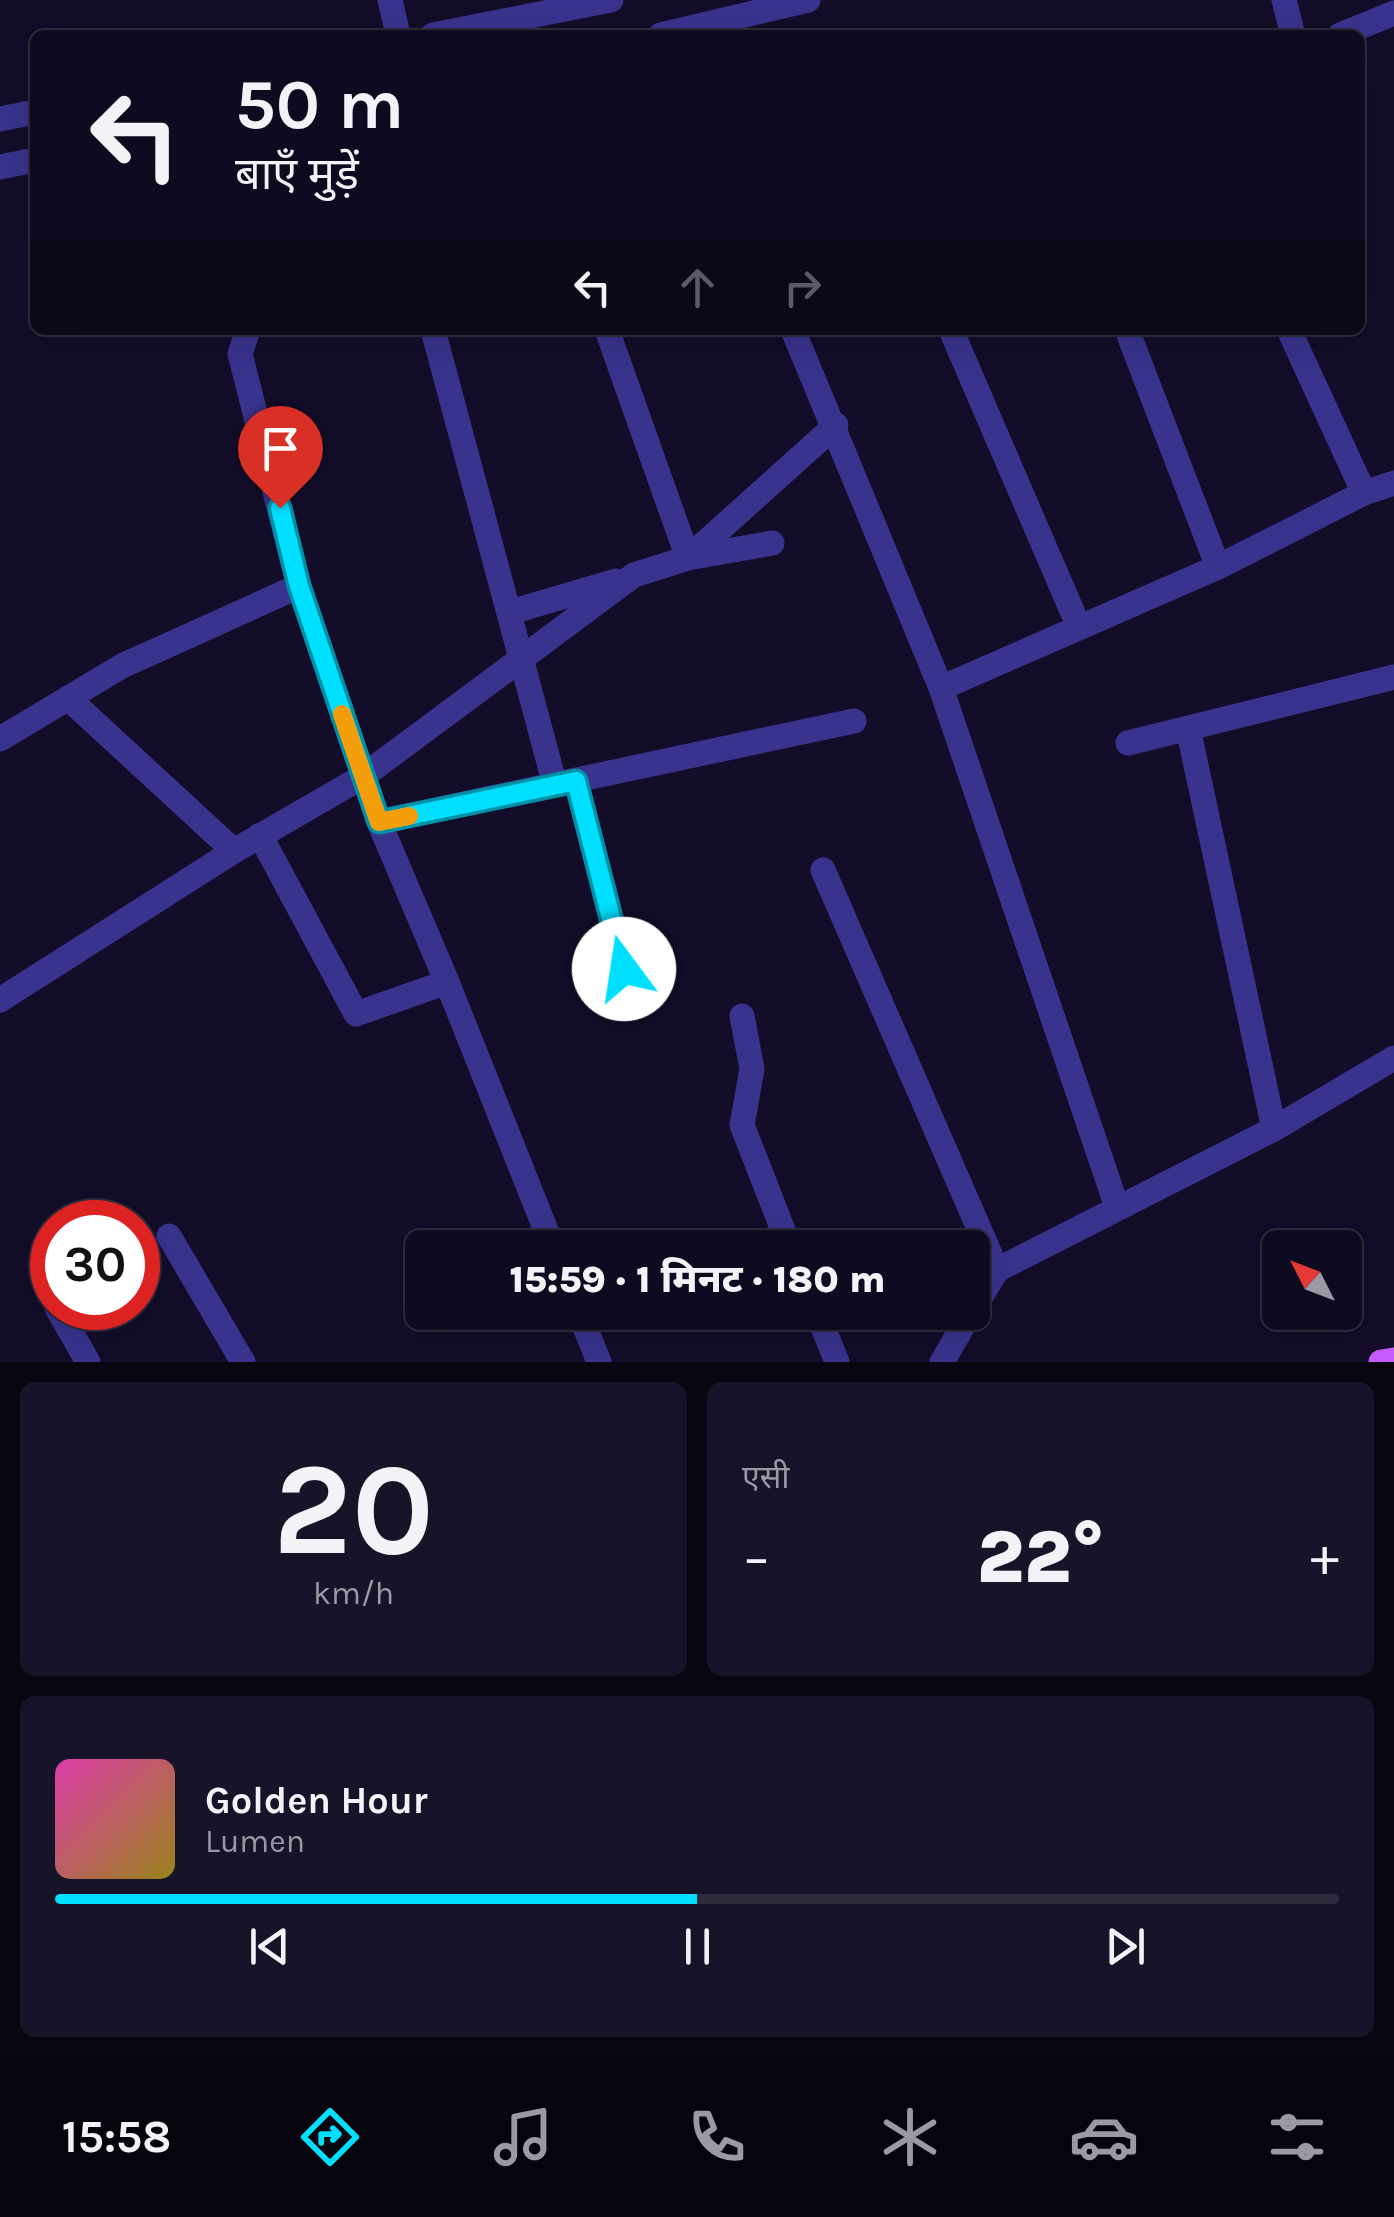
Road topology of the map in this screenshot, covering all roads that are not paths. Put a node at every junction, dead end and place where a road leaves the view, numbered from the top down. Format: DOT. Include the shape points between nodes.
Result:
graph roads {
  1 [pos="390,0"];
  2 [pos="611,0"];
  3 [pos="808,0"];
  4 [pos="1284,0"];
  5 [pos="1394,13"];
  6 [pos="397,30"];
  7 [pos="458,30"];
  8 [pos="688,30"];
  9 [pos="1292,30"];
  10 [pos="1352,30"];
  11 [pos="30,113"];
  12 [pos="0,119"];
  13 [pos="30,161"];
  14 [pos="0,167"];
  15 [pos="246,335"];
  16 [pos="434,335"];
  17 [pos="609,335"];
  18 [pos="795,335"];
  19 [pos="953,335"];
  20 [pos="1129,335"];
  21 [pos="1291,335"];
  22 [pos="836,426"];
  23 [pos="1394,483"];
  24 [pos="1364,493"];
  25 [pos="772,543"];
  26 [pos="688,558"];
  27 [pos="1218,566"];
  28 [pos="634,575"];
  29 [pos="299,586"];
  30 [pos="511,612"];
  31 [pos="1079,627"];
  32 [pos="523,658"];
  33 [pos="1394,677"];
  34 [pos="941,688"];
  35 [pos="68,698"];
  36 [pos="854,721"];
  37 [pos="1188,728"];
  38 [pos="0,740"];
  39 [pos="1128,743"];
  40 [pos="362,777"];
  41 [pos="566,783"];
  42 [pos="379,822"];
  43 [pos="260,836"];
  44 [pos="234,851"];
  45 [pos="823,870"];
  46 [pos="624,969"];
  47 [pos="447,982"];
  48 [pos="0,1000"];
  49 [pos="742,1016"];
  50 [pos="1394,1058"];
  51 [pos="1274,1129"];
  52 [pos="1117,1207"];
  53 [pos="546,1230"];
  54 [pos="783,1230"];
  55 [pos="169,1236"];
  56 [pos="997,1270"];
  57 [pos="990,1282"];
  58 [pos="70,1330"];
  59 [pos="586,1330"];
  60 [pos="824,1330"];
  61 [pos="961,1330"];
  62 [pos="1394,1360"];
  63 [pos="88,1362"];
  64 [pos="243,1362"];
  65 [pos="599,1362"];
  66 [pos="837,1362"];
  67 [pos="942,1362"];
  68 [pos="1381,1362"];
  1 -- 6 [label="street"];
  2 -- 7 [label="street"];
  3 -- 8 [label="street"];
  4 -- 9 [label="street"];
  5 -- 10 [label="street"];
  11 -- 12 [label="street"];
  13 -- 14 [label="street"];
  15 -- 29 [label="street" via="240,354"];
  16 -- 30 [label="street"];
  17 -- 26 [label="street"];
  18 -- 22 [label="street"];
  19 -- 31 [label="street"];
  20 -- 27 [label="street"];
  21 -- 24 [label="street"];
  22 -- 26 [label="street"];
  22 -- 34 [label="street"];
  23 -- 24 [label="street"];
  24 -- 27 [label="street"];
  25 -- 26 [label="street"];
  26 -- 28 [label="street"];
  27 -- 31 [label="street"];
  28 -- 30 [label="street"];
  28 -- 32 [label="street"];
  29 -- 35 [label="street" via="122,666"];
  29 -- 40 [label="street"];
  30 -- 32 [label="street"];
  31 -- 34 [label="street"];
  32 -- 40 [label="street"];
  32 -- 41 [label="street"];
  33 -- 37 [label="street"];
  34 -- 52 [label="street"];
  35 -- 38 [label="street"];
  35 -- 44 [label="street"];
  36 -- 41 [label="street"];
  37 -- 39 [label="street"];
  37 -- 51 [label="street"];
  40 -- 42 [label="street"];
  40 -- 43 [label="street"];
  41 -- 42 [label="street"];
  41 -- 46 [label="street"];
  42 -- 47 [label="street"];
  43 -- 44 [label="street"];
  43 -- 47 [label="street" via="356,1014"];
  44 -- 48 [label="street"];
  45 -- 56 [label="street"];
  47 -- 53 [label="street"];
  49 -- 54 [label="street" via="752,1069 742,1124"];
  50 -- 51 [label="street"];
  51 -- 52 [label="street"];
  52 -- 56 [label="street"];
  55 -- 64 [label="street"];
  56 -- 57 [label="street"];
  58 -- 63 [label="street"];
  59 -- 65 [label="street"];
  60 -- 66 [label="street"];
  61 -- 67 [label="street"];
  62 -- 68 [label="main road"];
}
